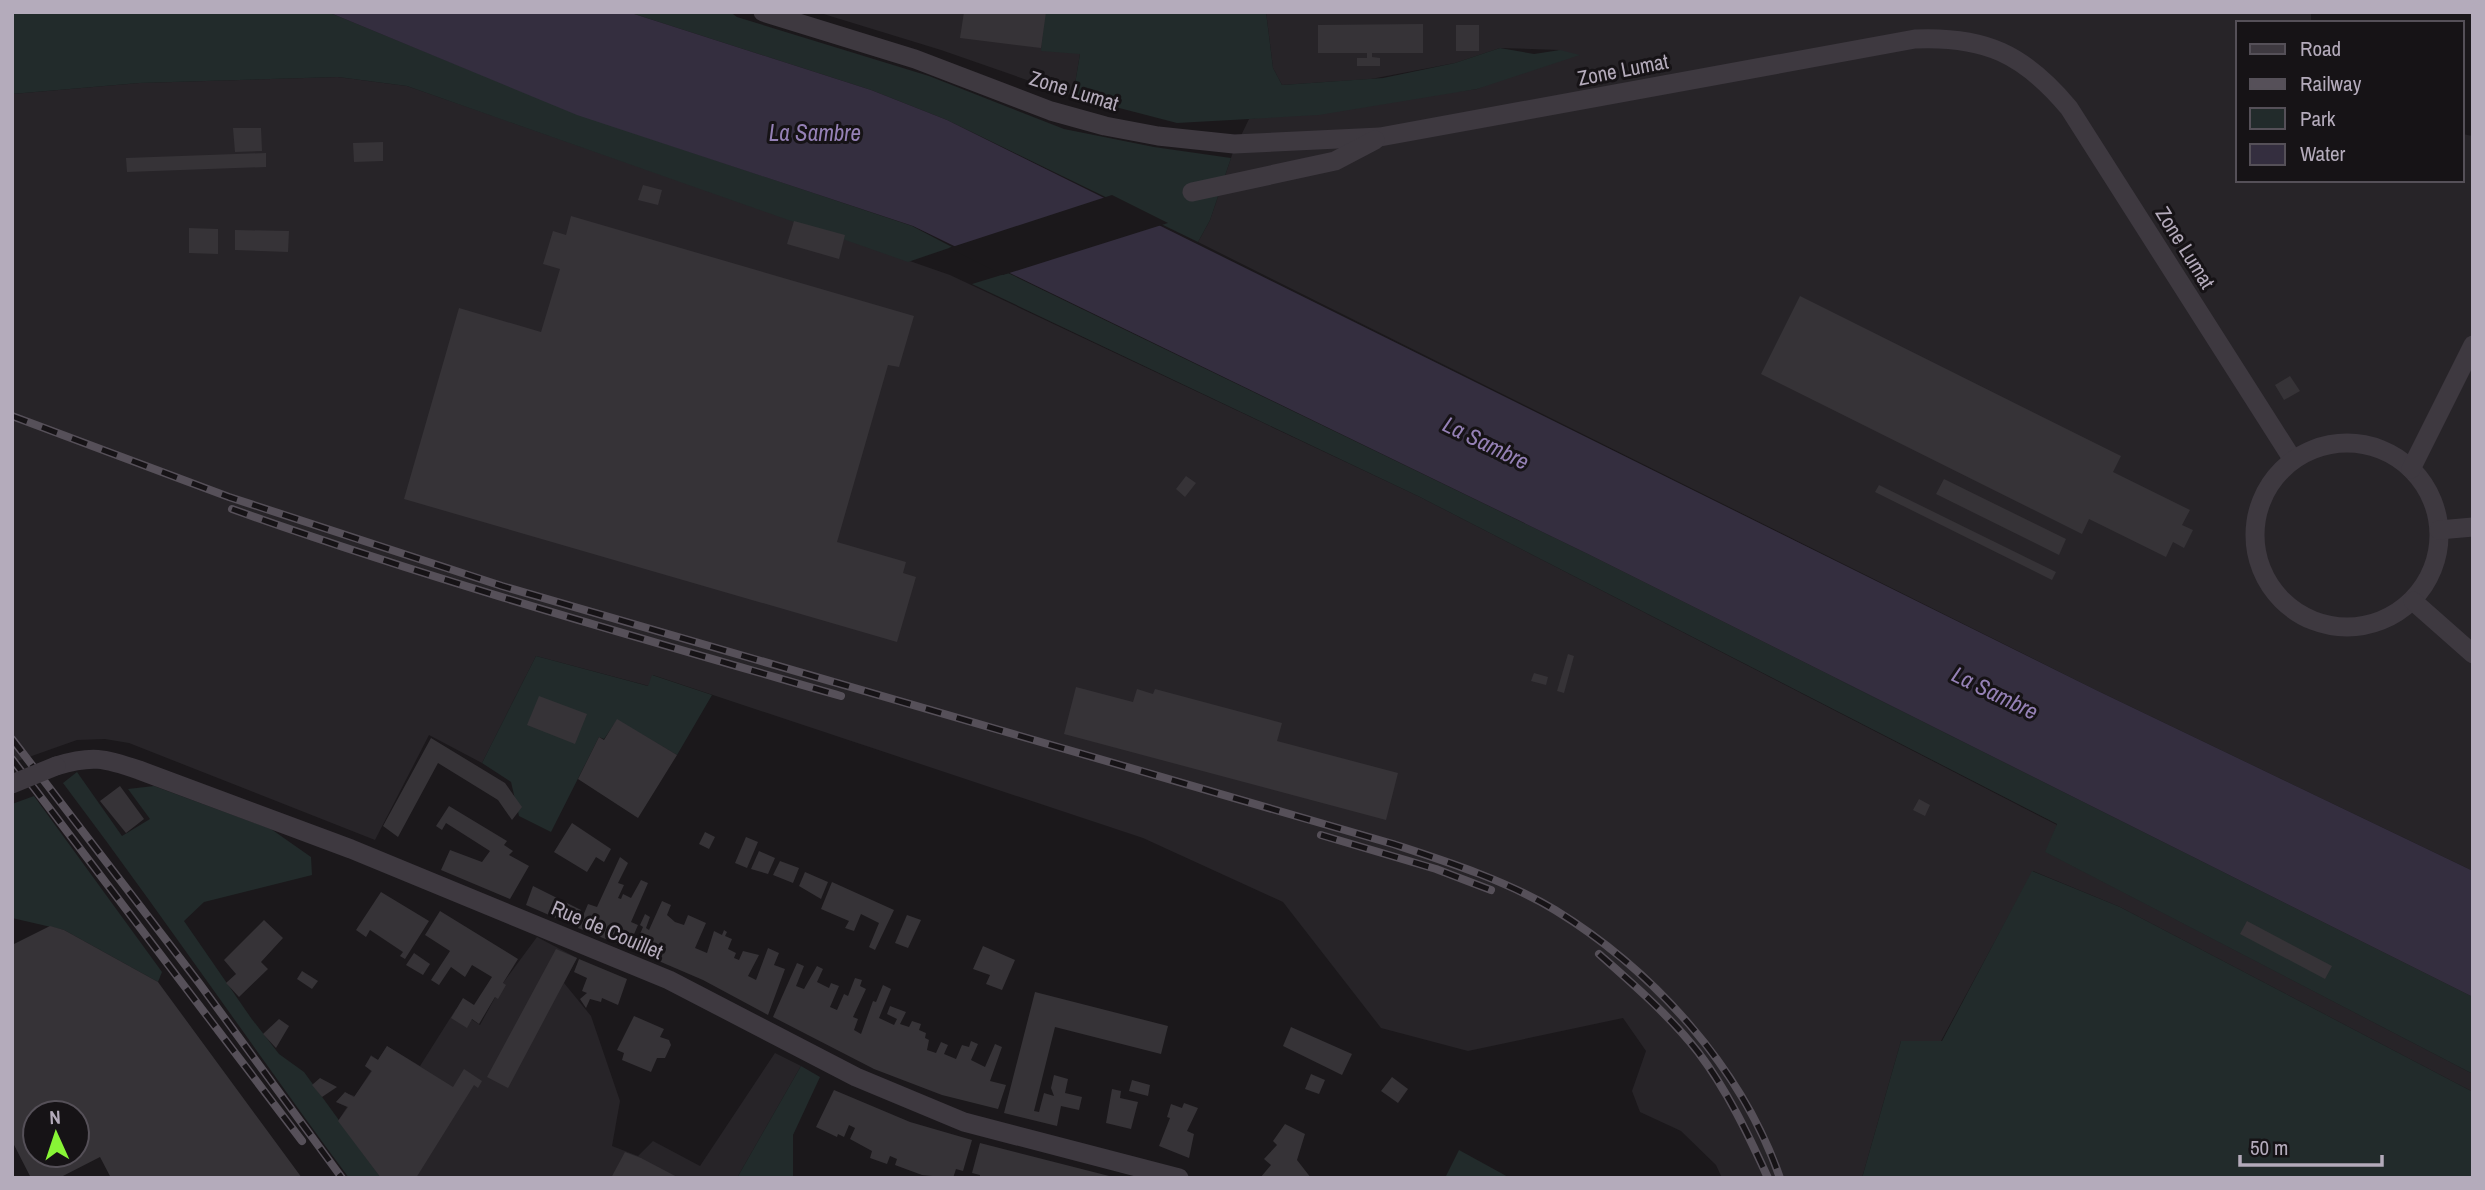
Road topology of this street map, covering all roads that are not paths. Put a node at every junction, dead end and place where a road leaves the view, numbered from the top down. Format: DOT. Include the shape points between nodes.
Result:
graph roads {
  1 [pos="763,12"];
  2 [pos="1380,137"];
  3 [pos="1192,192"];
  4 [pos="2473,345"];
  5 [pos="2293,460"];
  6 [pos="2411,469"];
  7 [pos="2473,527"];
  8 [pos="2440,530"];
  9 [pos="2413,601"];
  10 [pos="2473,654"];
  11 [pos="12,785"];
  12 [pos="1179,1178"];
  1 -- 2 [label="street, Zone Lumat" via="1105,126 1234,144"];
  2 -- 3 [label="street" via="1335,161"];
  2 -- 5 [label="street, Zone Lumat" via="1915,39 1950,38 1989,46 2024,63 2068,108"];
  4 -- 6 [label="street"];
  5 -- 6 [label="street" via="2341,443 2384,450"];
  5 -- 9 [label="street" via="2277,474 2255,520 2256,551 2263,574 2279,598 2299,615 2350,628 2387,619"];
  6 -- 8 [label="street" via="2430,495"];
  7 -- 8 [label="street"];
  8 -- 9 [label="street" via="2435,565"];
  9 -- 10 [label="street"];
  11 -- 12 [label="street, Rue de Couillet, bridge" via="83,758 105,758 139,769 351,849 669,980 856,1077 964,1122"];
}
